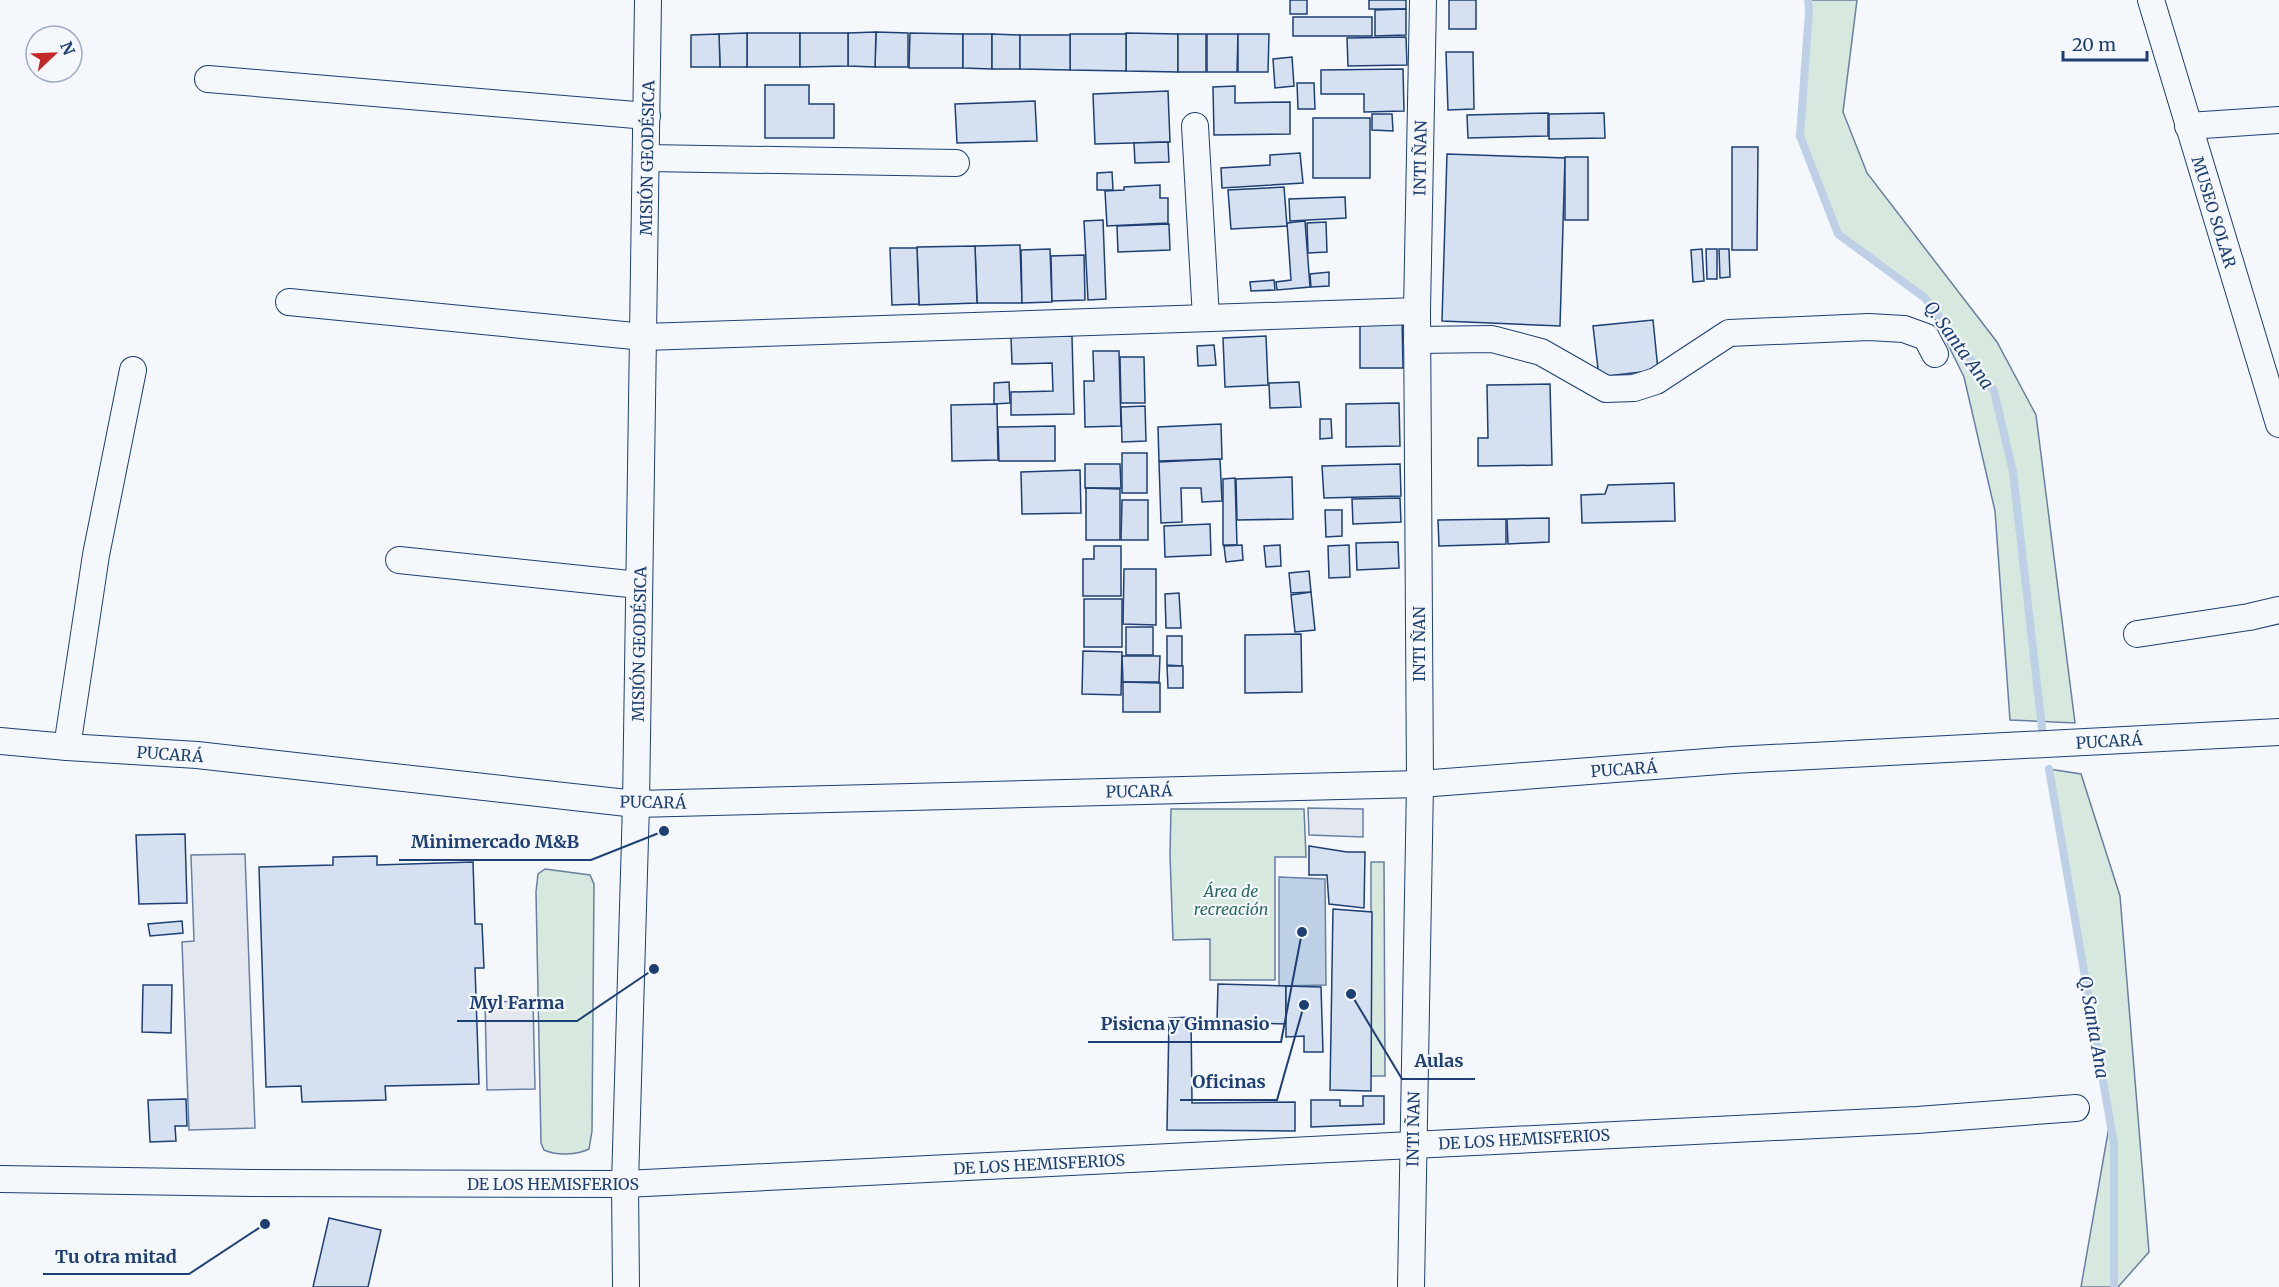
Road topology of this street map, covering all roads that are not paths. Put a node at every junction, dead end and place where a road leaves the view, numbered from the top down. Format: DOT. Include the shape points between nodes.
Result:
graph roads {
  1 [pos="648,0"];
  2 [pos="1423,0"];
  3 [pos="2151,0"];
  4 [pos="208,79"];
  5 [pos="647,116"];
  6 [pos="2279,120"];
  7 [pos="1195,126"];
  8 [pos="2188,126"];
  9 [pos="647,158"];
  10 [pos="956,163"];
  11 [pos="289,302"];
  12 [pos="1417,311"];
  13 [pos="1206,318"];
  14 [pos="644,337"];
  15 [pos="1417,340"];
  16 [pos="1935,354"];
  17 [pos="133,370"];
  18 [pos="2279,423"];
  19 [pos="399,560"];
  20 [pos="639,585"];
  21 [pos="2279,610"];
  22 [pos="2137,634"];
  23 [pos="2279,732"];
  24 [pos="0,741"];
  25 [pos="67,747"];
  26 [pos="1419,784"];
  27 [pos="636,804"];
  28 [pos="2076,1108"];
  29 [pos="1413,1146"];
  30 [pos="0,1179"];
  31 [pos="625,1184"];
  32 [pos="626,1287"];
  33 [pos="1411,1287"];
  1 -- 5 [label="street, MISIÓN GEODÉSICA"];
  2 -- 12 [label="street, INTI ÑAN"];
  3 -- 8 [label="street, MUSEO SOLAR"];
  4 -- 5 [label="street"];
  5 -- 9 [label="street, MISIÓN GEODÉSICA"];
  6 -- 8 [label="street"];
  7 -- 13 [label="street"];
  8 -- 18 [label="street, MUSEO SOLAR"];
  9 -- 10 [label="street"];
  9 -- 14 [label="street, MISIÓN GEODÉSICA"];
  11 -- 14 [label="street"];
  12 -- 13 [label="street"];
  12 -- 15 [label="street, INTI ÑAN"];
  13 -- 14 [label="street"];
  14 -- 20 [label="street, MISIÓN GEODÉSICA"];
  15 -- 16 [label="street" via="1492,339 1541,352 1606,388 1634,388 1656,381 1729,333 1904,329 1926,337"];
  15 -- 26 [label="street, INTI ÑAN"];
  17 -- 25 [label="street" via="96,555"];
  19 -- 20 [label="street"];
  20 -- 27 [label="street, MISIÓN GEODÉSICA"];
  21 -- 22 [label="street"];
  23 -- 26 [label="street, PUCARÁ" via="1733,760"];
  24 -- 25 [label="street, PUCARÁ"];
  25 -- 27 [label="street, PUCARÁ" via="197,755"];
  26 -- 27 [label="street, PUCARÁ"];
  26 -- 29 [label="street, INTI ÑAN"];
  27 -- 31 [label="street, MISIÓN GEODÉSICA"];
  28 -- 29 [label="street, DE LOS HEMISFERIOS"];
  29 -- 31 [label="street, DE LOS HEMISFERIOS"];
  29 -- 33 [label="street, INTI ÑAN"];
  30 -- 31 [label="street, DE LOS HEMISFERIOS"];
  31 -- 32 [label="street, MISIÓN GEODÉSICA"];
}
